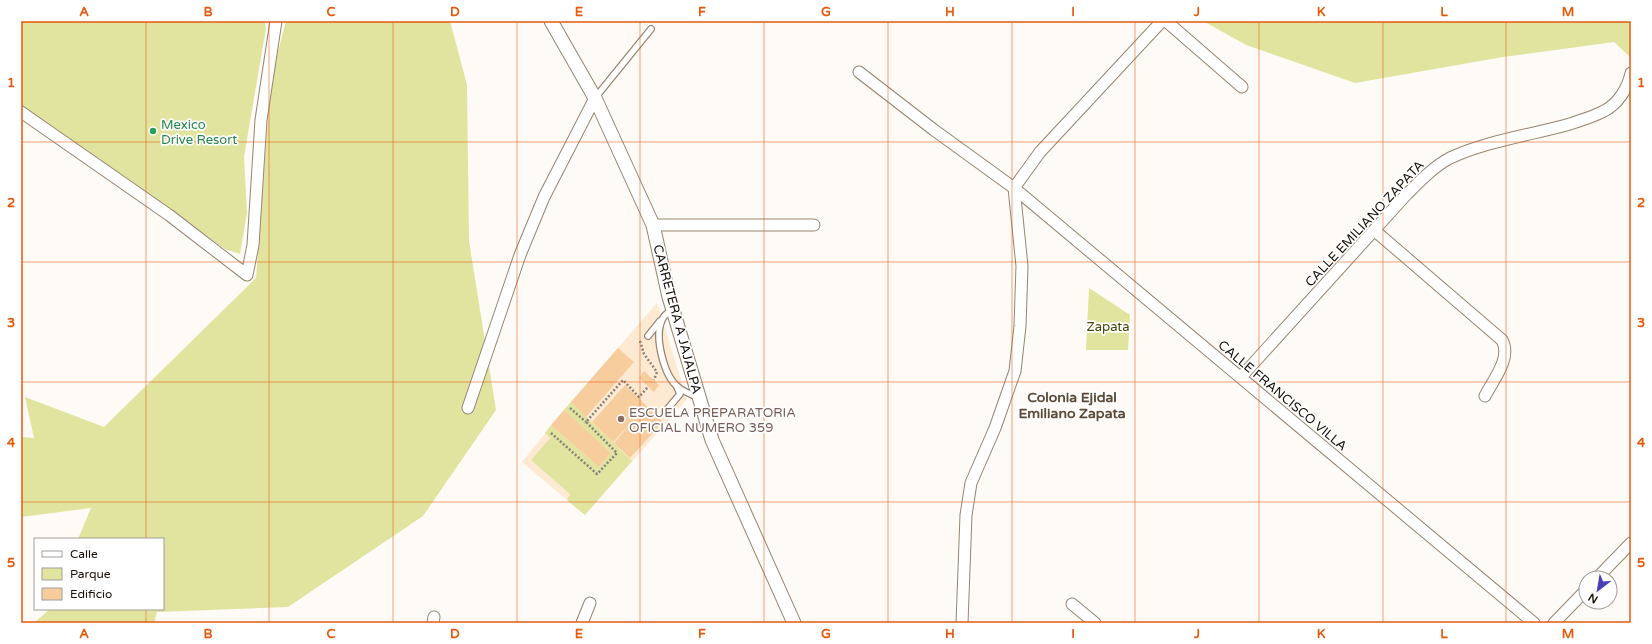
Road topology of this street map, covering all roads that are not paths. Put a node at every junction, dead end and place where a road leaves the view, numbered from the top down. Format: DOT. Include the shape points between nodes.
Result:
graph roads {
  1 [pos="276,21"];
  2 [pos="551,21"];
  3 [pos="1162,21"];
  4 [pos="1166,21"];
  5 [pos="651,29"];
  6 [pos="859,72"];
  7 [pos="1631,73"];
  8 [pos="1242,87"];
  9 [pos="596,101"];
  10 [pos="21,112"];
  11 [pos="1014,188"];
  12 [pos="652,225"];
  13 [pos="814,225"];
  14 [pos="1374,230"];
  15 [pos="672,309"];
  16 [pos="662,320"];
  17 [pos="648,336"];
  18 [pos="1240,377"];
  19 [pos="677,386"];
  20 [pos="1485,396"];
  21 [pos="700,398"];
  22 [pos="468,408"];
  23 [pos="665,412"];
  24 [pos="1631,543"];
  25 [pos="1606,570"];
  26 [pos="1578,598"];
  27 [pos="590,603"];
  28 [pos="1072,604"];
  29 [pos="582,623"];
  30 [pos="794,623"];
  31 [pos="962,623"];
  32 [pos="1094,623"];
  33 [pos="1534,623"];
  34 [pos="1554,623"];
  1 -- 10 [label="street" via="261,120 253,245 247,275 169,215"];
  2 -- 9 [label="street, CARRETERA A JAJALPA"];
  3 -- 11 [label="street" via="1040,152"];
  4 -- 8 [label="street"];
  5 -- 9 [label="lane"];
  6 -- 11 [label="street, CALLE FRANCISCO VILLA"];
  7 -- 14 [label="street, CALLE EMILIANO ZAPATA" via="1626,89 1616,102 1604,111 1557,128 1475,149 1449,159 1431,170"];
  9 -- 12 [label="street, CARRETERA A JAJALPA"];
  9 -- 22 [label="street" via="538,211 520,255"];
  11 -- 18 [label="street, CALLE FRANCISCO VILLA"];
  11 -- 31 [label="street" via="1022,266 1015,371 971,484 966,515"];
  12 -- 13 [label="street"];
  12 -- 15 [label="street, CARRETERA A JAJALPA"];
  14 -- 18 [label="street, CALLE EMILIANO ZAPATA"];
  14 -- 20 [label="street" via="1502,340 1506,353 1504,360"];
  15 -- 16 [label="lane"];
  15 -- 21 [label="street, CARRETERA A JAJALPA"];
  16 -- 17 [label="lane"];
  16 -- 19 [label="lane" via="659,334 662,354 666,370"];
  18 -- 33 [label="street, CALLE FRANCISCO VILLA"];
  19 -- 21 [label="lane" via="684,392"];
  19 -- 23 [label="lane" via="680,394"];
  21 -- 30 [label="street, CARRETERA A JAJALPA" via="712,440"];
  24 -- 25 [label="street"];
  26 -- 34 [label="street"];
  27 -- 29 [label="street"];
  28 -- 32 [label="street"];
}
